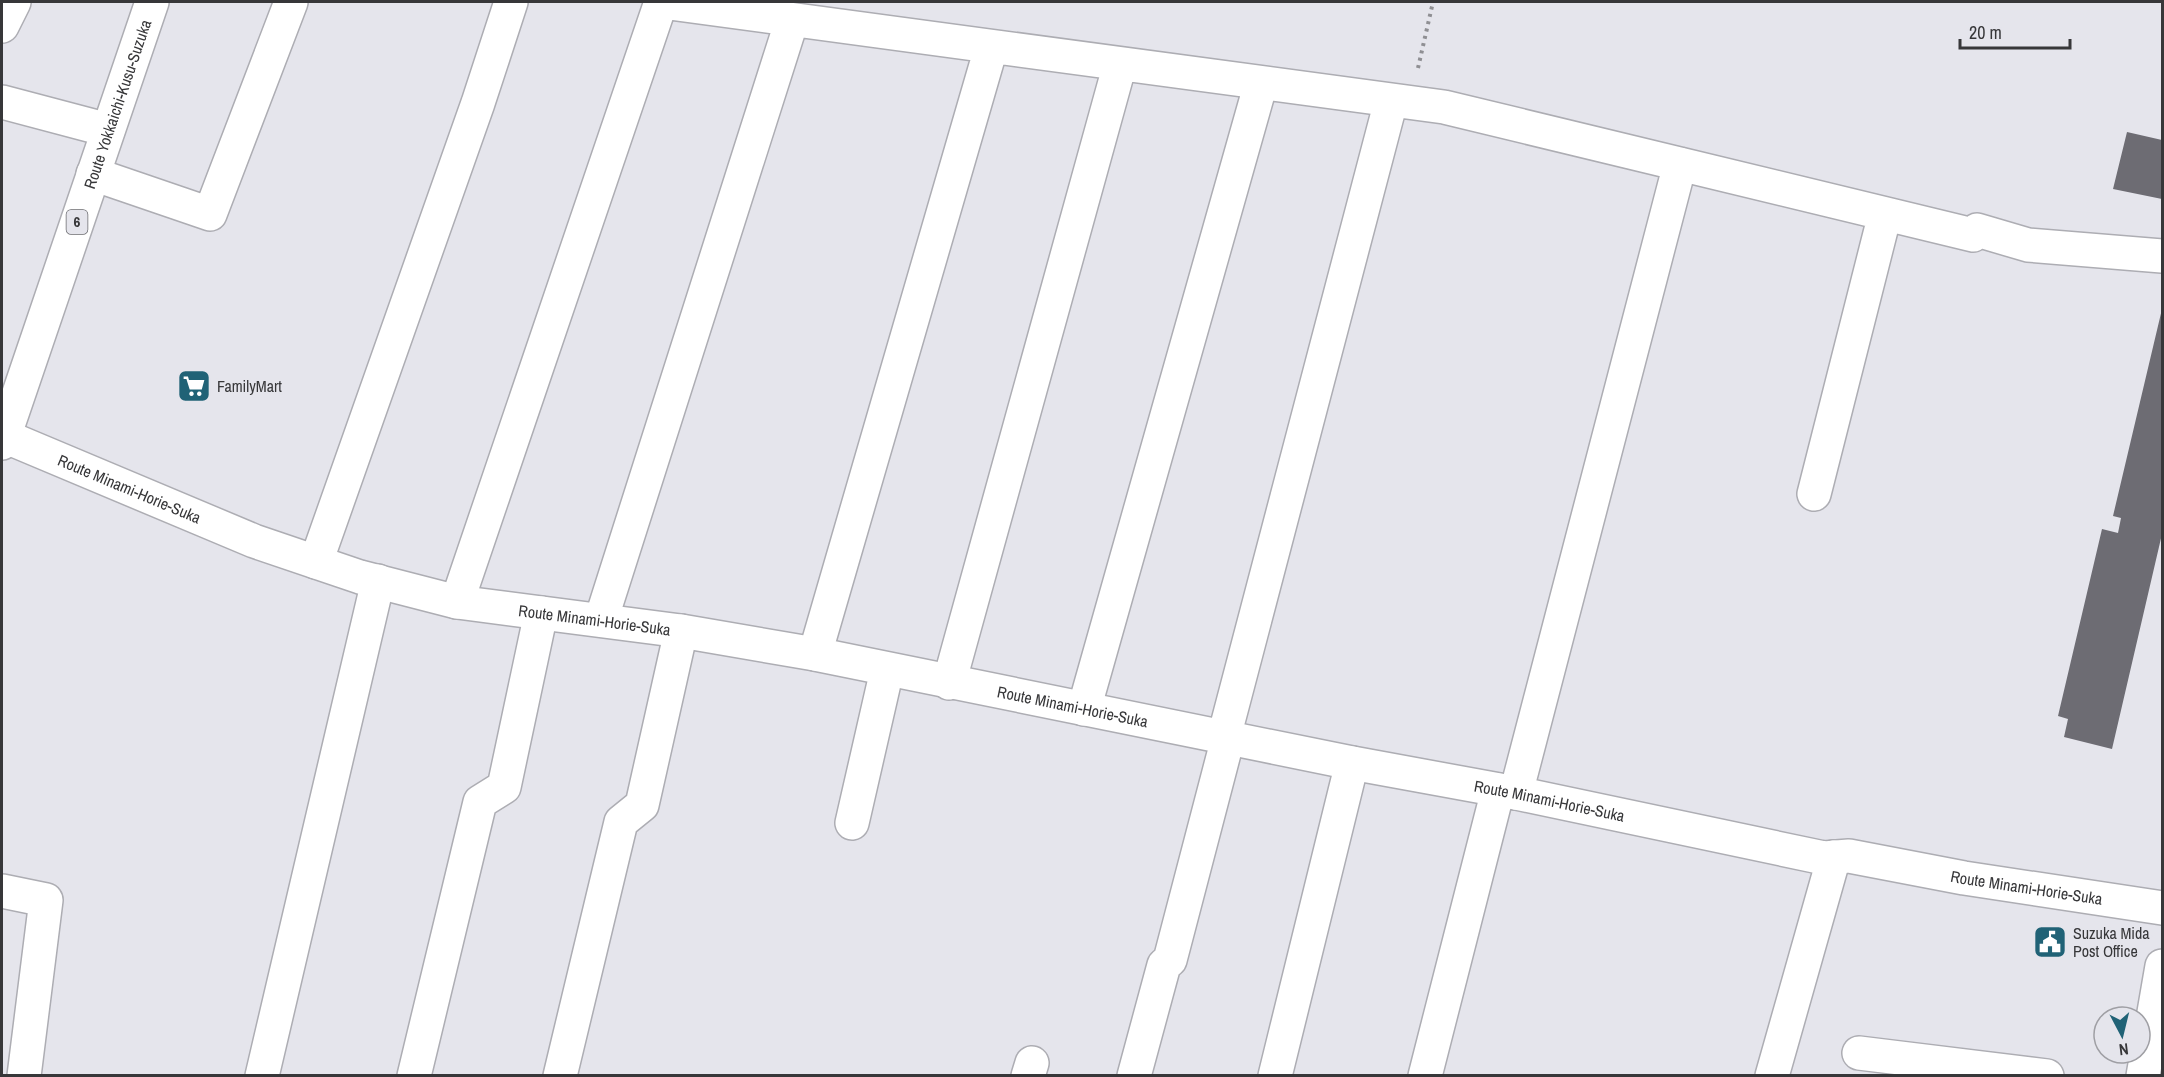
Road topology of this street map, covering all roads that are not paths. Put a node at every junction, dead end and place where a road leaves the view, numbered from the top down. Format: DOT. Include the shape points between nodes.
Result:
graph roads {
  1 [pos="14,2"];
  2 [pos="152,2"];
  3 [pos="291,2"];
  4 [pos="511,2"];
  5 [pos="661,2"];
  6 [pos="792,20"];
  7 [pos="2,26"];
  8 [pos="991,48"];
  9 [pos="1120,64"];
  10 [pos="1261,83"];
  11 [pos="2,102"];
  12 [pos="1401,102"];
  13 [pos="108,130"];
  14 [pos="1680,164"];
  15 [pos="93,174"];
  16 [pos="1885,214"];
  17 [pos="2163,255"];
  18 [pos="4,427"];
  19 [pos="1814,494"];
  20 [pos="316,562"];
  21 [pos="378,581"];
  22 [pos="457,602"];
  23 [pos="541,613"];
  24 [pos="601,620"];
  25 [pos="681,631"];
  26 [pos="815,654"];
  27 [pos="887,670"];
  28 [pos="949,683"];
  29 [pos="1084,709"];
  30 [pos="1226,737"];
  31 [pos="1352,763"];
  32 [pos="1507,792"];
  33 [pos="852,823"];
  34 [pos="1834,857"];
  35 [pos="2,891"];
  36 [pos="2163,908"];
  37 [pos="2163,966"];
  38 [pos="1859,1053"];
  39 [pos="24,1076"];
  40 [pos="262,1076"];
  41 [pos="414,1076"];
  42 [pos="560,1076"];
  43 [pos="1134,1076"];
  44 [pos="1275,1076"];
  45 [pos="1425,1076"];
  46 [pos="1772,1076"];
  47 [pos="2047,1076"];
  48 [pos="2143,1076"];
  1 -- 7 [label="street"];
  2 -- 13 [label="street, Route Yokkaichi-Kusu-Suzuka / 6"];
  3 -- 15 [label="street" via="210,214"];
  4 -- 20 [label="street"];
  5 -- 6 [label="street"];
  5 -- 22 [label="street"];
  6 -- 8 [label="street"];
  6 -- 24 [label="street"];
  8 -- 9 [label="street"];
  8 -- 26 [label="street"];
  9 -- 10 [label="street"];
  9 -- 28 [label="street"];
  10 -- 12 [label="street"];
  10 -- 29 [label="street"];
  11 -- 13 [label="street"];
  12 -- 14 [label="street" via="1444,107"];
  12 -- 30 [label="street"];
  13 -- 15 [label="street, Route Yokkaichi-Kusu-Suzuka / 6"];
  14 -- 16 [label="street"];
  14 -- 32 [label="street"];
  15 -- 18 [label="street, Route Yokkaichi-Kusu-Suzuka / 6"];
  16 -- 17 [label="street" via="1973,235 1977,230 2028,245"];
  16 -- 19 [label="street"];
  18 -- 20 [label="street, Route Minami-Horie-Suka" via="254,541"];
  20 -- 21 [label="street, Route Minami-Horie-Suka"];
  21 -- 22 [label="street, Route Minami-Horie-Suka"];
  21 -- 40 [label="street"];
  22 -- 23 [label="street, Route Minami-Horie-Suka"];
  23 -- 24 [label="street, Route Minami-Horie-Suka"];
  23 -- 41 [label="street" via="504,787 480,802"];
  24 -- 25 [label="street, Route Minami-Horie-Suka"];
  25 -- 26 [label="street, Route Minami-Horie-Suka"];
  25 -- 42 [label="street" via="642,805 621,822"];
  26 -- 27 [label="street, Route Minami-Horie-Suka"];
  27 -- 28 [label="street, Route Minami-Horie-Suka"];
  27 -- 33 [label="street"];
  28 -- 29 [label="street, Route Minami-Horie-Suka"];
  29 -- 30 [label="street, Route Minami-Horie-Suka"];
  30 -- 31 [label="street, Route Minami-Horie-Suka"];
  30 -- 43 [label="street" via="1170,960 1164,965"];
  31 -- 32 [label="street, Route Minami-Horie-Suka"];
  31 -- 44 [label="street"];
  32 -- 34 [label="street, Route Minami-Horie-Suka"];
  32 -- 45 [label="street"];
  34 -- 36 [label="street, Route Minami-Horie-Suka" via="1849,856"];
  34 -- 46 [label="street"];
  35 -- 39 [label="street" via="46,900"];
  37 -- 48 [label="street"];
  38 -- 47 [label="street"];
}
